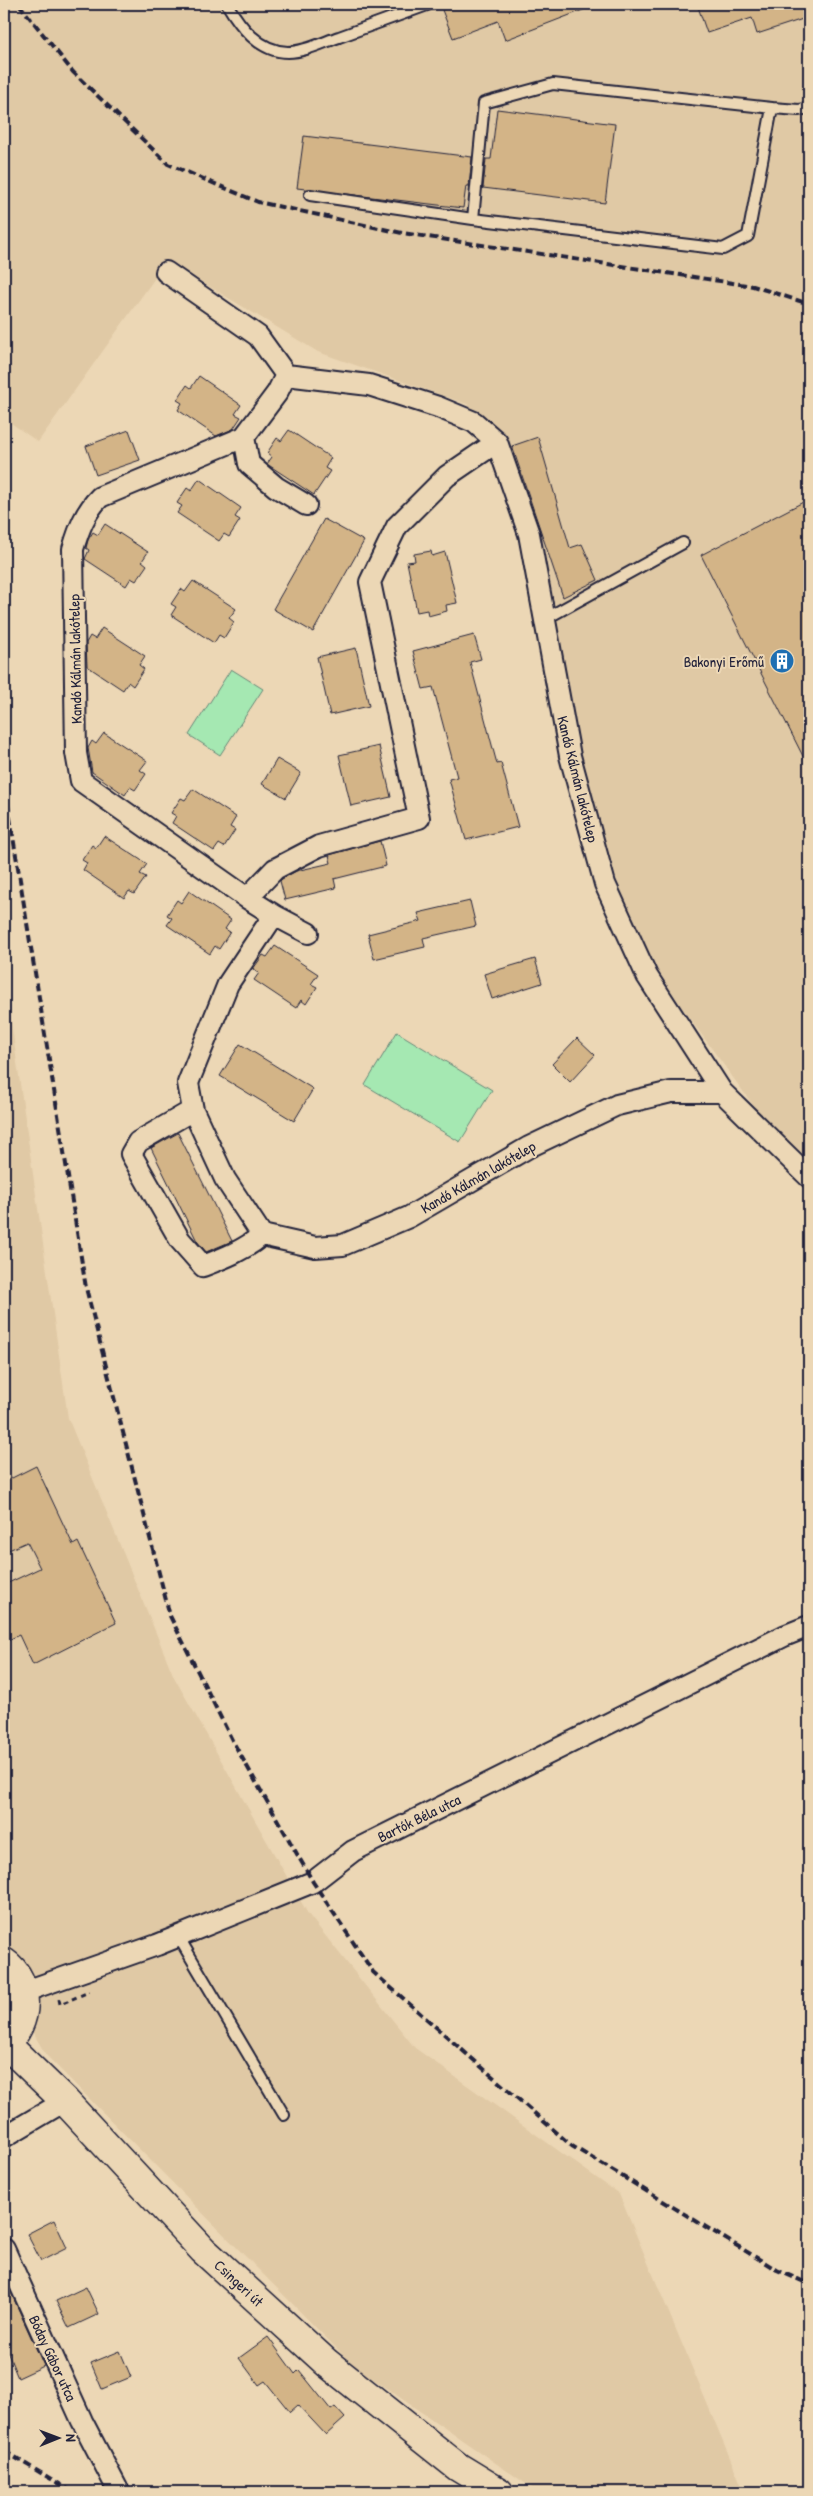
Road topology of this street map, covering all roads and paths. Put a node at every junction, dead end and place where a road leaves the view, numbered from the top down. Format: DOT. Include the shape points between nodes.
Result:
graph roads {
  1 [pos="227,4"];
  2 [pos="430,4"];
  3 [pos="772,108"];
  4 [pos="809,108"];
  5 [pos="310,195"];
  6 [pos="473,219"];
  7 [pos="166,272"];
  8 [pos="286,375"];
  9 [pos="244,438"];
  10 [pos="497,442"];
  11 [pos="306,505"];
  12 [pos="683,543"];
  13 [pos="545,619"];
  14 [pos="247,898"];
  15 [pos="274,915"];
  16 [pos="308,934"];
  17 [pos="722,1092"];
  18 [pos="193,1110"];
  19 [pos="809,1177"];
  20 [pos="262,1235"];
  21 [pos="809,1626"];
  22 [pos="178,1936"];
  23 [pos="4,1962"];
  24 [pos="23,1992"];
  25 [pos="5,2045"];
  26 [pos="65,2101"];
  27 [pos="284,2115"];
  28 [pos="4,2137"];
  29 [pos="4,2249"];
  30 [pos="119,2492"];
  31 [pos="499,2492"];
  1 -- 2 [label="lane" via="253,38 269,48 288,52 309,48"];
  3 -- 4 [label="lane"];
  3 -- 6 [label="lane" via="553,84 484,103"];
  3 -- 6 [label="lane" via="748,236 723,249"];
  5 -- 6 [label="lane"];
  7 -- 8 [label="street" via="258,336"];
  8 -- 9 [label="street" via="278,393"];
  8 -- 10 [label="street, Kandó Kálmán lakótelep" via="369,385 474,422"];
  9 -- 11 [label="street" via="249,464 276,487"];
  9 -- 14 [label="street, Kandó Kálmán lakótelep" via="100,497 81,524 73,549 76,753 81,781"];
  10 -- 13 [label="street, Kandó Kálmán lakótelep" via="530,534"];
  10 -- 14 [label="street" via="447,476 397,526 370,582 420,818 319,846 275,869"];
  12 -- 13 [label="lane"];
  13 -- 17 [label="street, Kandó Kálmán lakótelep" via="570,756 605,884 647,976"];
  14 -- 15 [label="street, Kandó Kálmán lakótelep"];
  15 -- 16 [label="street, Kandó Kálmán lakótelep"];
  15 -- 18 [label="street" via="228,984 203,1042 188,1083"];
  17 -- 19 [label="street, Kandó Kálmán lakótelep"];
  17 -- 20 [label="street, Kandó Kálmán lakótelep" via="671,1092 617,1105 529,1147 409,1217 343,1245 315,1247"];
  18 -- 20 [label="street" via="225,1179"];
  18 -- 20 [label="street" via="138,1142 131,1154 180,1240 203,1266 254,1243"];
  21 -- 22 [label="street, Bartók Béla utca" via="352,1851 313,1882"];
  22 -- 24 [label="street, Bartók Béla utca"];
  22 -- 27 [label="lane"];
  23 -- 24 [label="main road" via="17,1977"];
  24 -- 25 [label="main road" via="22,2020"];
  25 -- 26 [label="main road, Csingeri út"];
  26 -- 28 [label="street"];
  26 -- 31 [label="main road, Csingeri út" via="203,2250 327,2364 458,2467"];
  29 -- 30 [label="street, Bóday Gábor utca" via="82,2421"];
}
